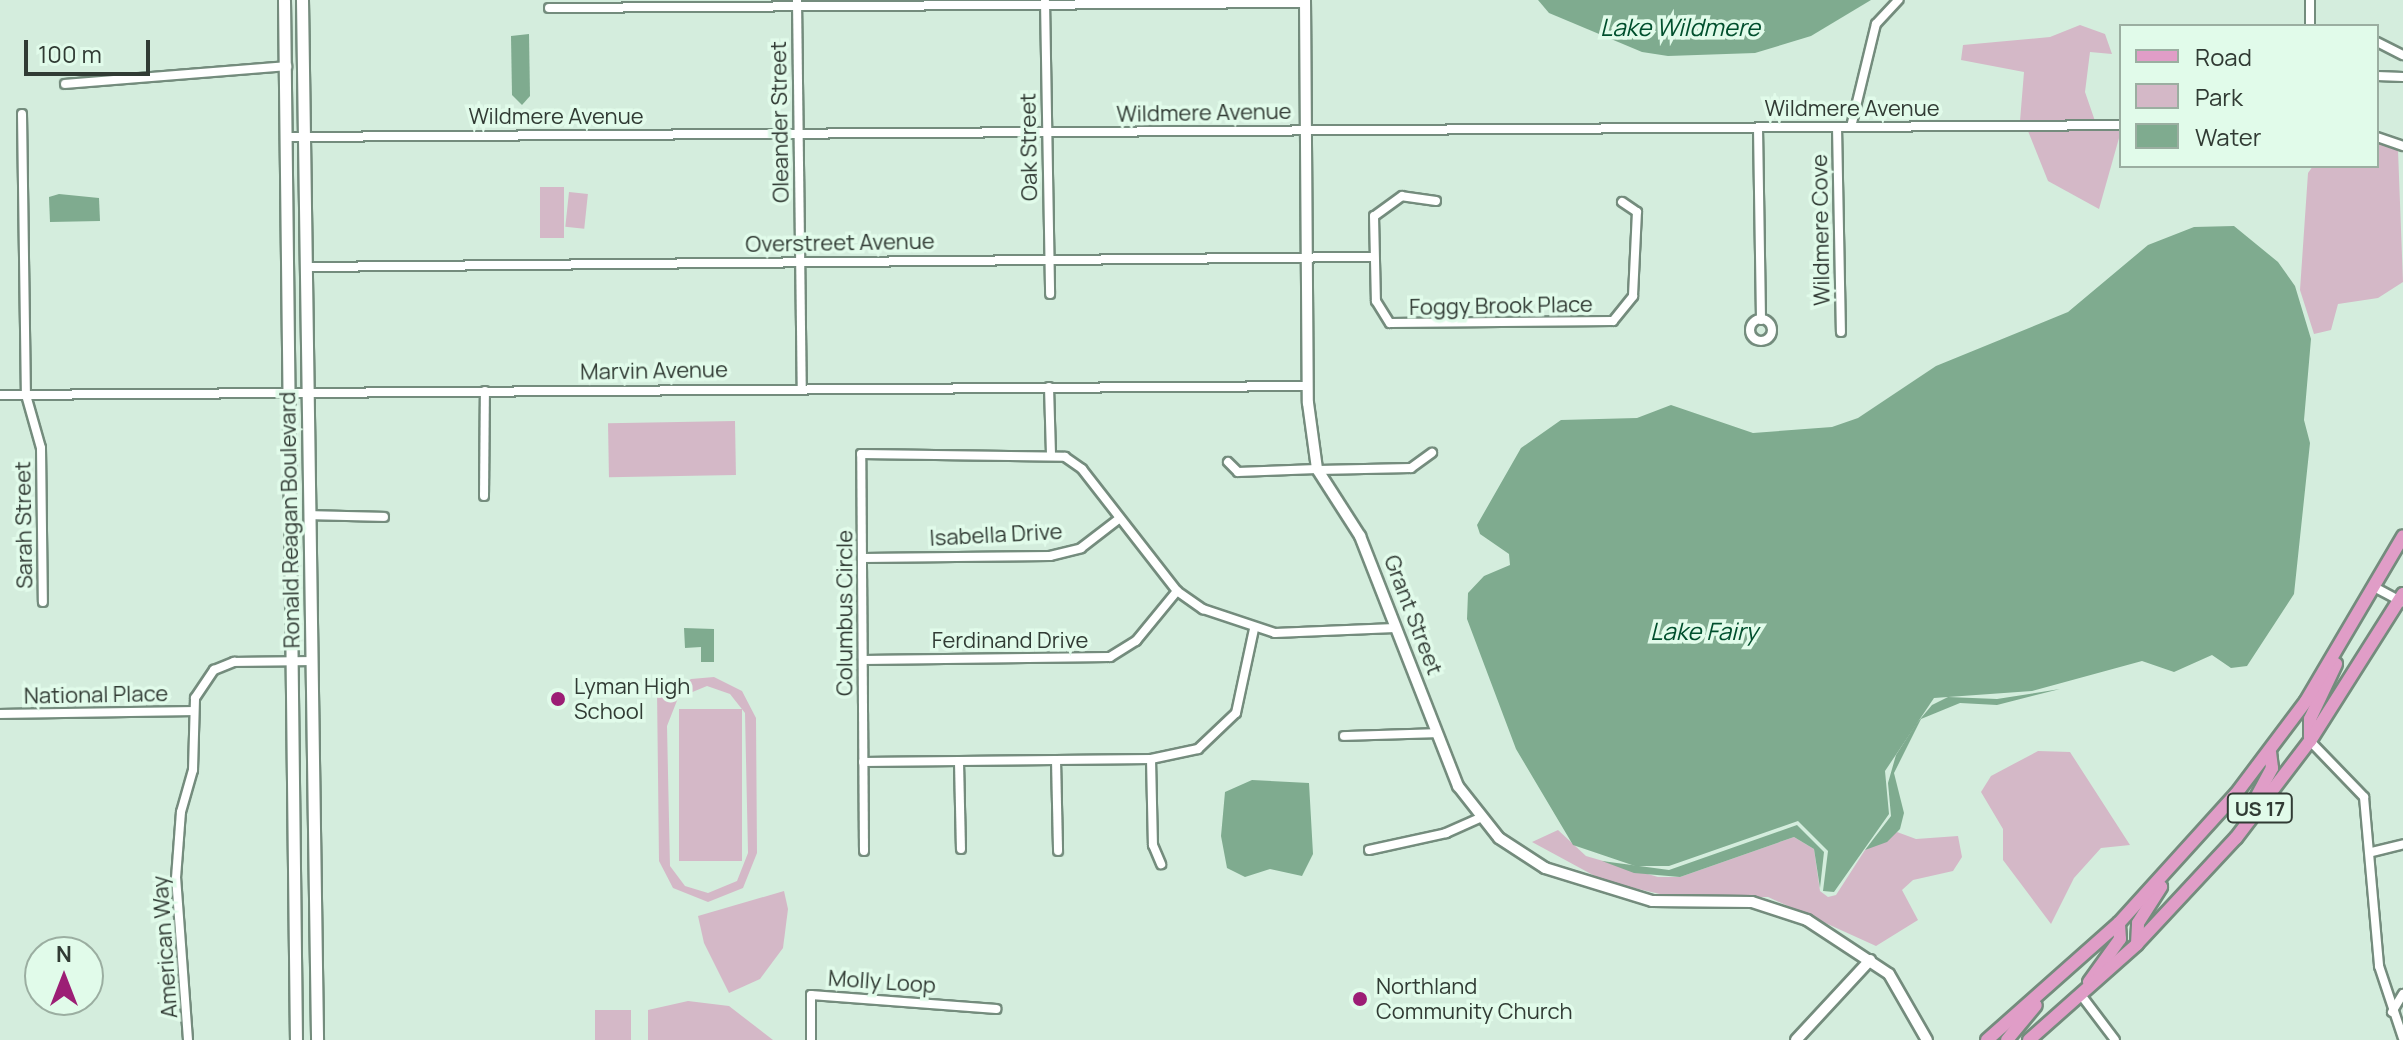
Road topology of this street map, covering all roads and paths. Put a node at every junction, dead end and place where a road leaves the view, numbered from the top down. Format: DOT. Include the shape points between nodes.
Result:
graph roads {
  1 [pos="284,0"];
  2 [pos="302,0"];
  3 [pos="1898,0"];
  4 [pos="2310,0"];
  5 [pos="1045,2"];
  6 [pos="1305,2"];
  7 [pos="797,3"];
  8 [pos="549,8"];
  9 [pos="2310,24"];
  10 [pos="2379,43"];
  11 [pos="2403,55"];
  12 [pos="287,66"];
  13 [pos="2379,76"];
  14 [pos="2403,77"];
  15 [pos="65,84"];
  16 [pos="22,114"];
  17 [pos="2119,126"];
  18 [pos="1837,127"];
  19 [pos="1851,127"];
  20 [pos="1758,128"];
  21 [pos="1306,130"];
  22 [pos="1047,132"];
  23 [pos="799,133"];
  24 [pos="287,137"];
  25 [pos="305,137"];
  26 [pos="2379,138"];
  27 [pos="2403,146"];
  28 [pos="1436,201"];
  29 [pos="1622,202"];
  30 [pos="1308,256"];
  31 [pos="1374,257"];
  32 [pos="1050,258"];
  33 [pos="800,261"];
  34 [pos="306,267"];
  35 [pos="1050,294"];
  36 [pos="1761,320"];
  37 [pos="1841,332"];
  38 [pos="1308,386"];
  39 [pos="1049,387"];
  40 [pos="802,388"];
  41 [pos="485,391"];
  42 [pos="290,392"];
  43 [pos="309,392"];
  44 [pos="0,395"];
  45 [pos="26,395"];
  46 [pos="1432,453"];
  47 [pos="1051,454"];
  48 [pos="1228,462"];
  49 [pos="1318,470"];
  50 [pos="484,496"];
  51 [pos="309,515"];
  52 [pos="384,517"];
  53 [pos="1120,518"];
  54 [pos="2403,536"];
  55 [pos="863,558"];
  56 [pos="2376,588"];
  57 [pos="1177,591"];
  58 [pos="2402,599"];
  59 [pos="43,602"];
  60 [pos="1395,628"];
  61 [pos="1254,629"];
  62 [pos="2344,642"];
  63 [pos="863,660"];
  64 [pos="292,661"];
  65 [pos="311,661"];
  66 [pos="192,711"];
  67 [pos="0,714"];
  68 [pos="1437,733"];
  69 [pos="1344,736"];
  70 [pos="2310,741"];
  71 [pos="2270,752"];
  72 [pos="1151,759"];
  73 [pos="1056,760"];
  74 [pos="863,762"];
  75 [pos="959,762"];
  76 [pos="1479,818"];
  77 [pos="2236,838"];
  78 [pos="2403,844"];
  79 [pos="961,849"];
  80 [pos="1369,850"];
  81 [pos="864,851"];
  82 [pos="1058,851"];
  83 [pos="2372,852"];
  84 [pos="1161,864"];
  85 [pos="2171,871"];
  86 [pos="2119,923"];
  87 [pos="2137,944"];
  88 [pos="296,954"];
  89 [pos="315,954"];
  90 [pos="1870,960"];
  91 [pos="2050,986"];
  92 [pos="2403,994"];
  93 [pos="2081,995"];
  94 [pos="996,1009"];
  95 [pos="2392,1012"];
  96 [pos="2403,1038"];
  97 [pos="188,1040"];
  98 [pos="296,1040"];
  99 [pos="317,1040"];
  100 [pos="811,1040"];
  101 [pos="1796,1040"];
  102 [pos="1927,1040"];
  103 [pos="1987,1040"];
  104 [pos="2007,1040"];
  105 [pos="2029,1040"];
  106 [pos="2115,1040"];
  1 -- 12 [label="main road, Ronald Reagan Boulevard"];
  2 -- 25 [label="main road, Ronald Reagan Boulevard"];
  3 -- 19 [label="street" via="1876,24"];
  4 -- 9 [label="street"];
  5 -- 6 [label="street"];
  5 -- 7 [label="street"];
  5 -- 22 [label="street, Oak Street"];
  6 -- 21 [label="street, Grant Street"];
  7 -- 8 [label="street"];
  7 -- 23 [label="street, Oleander Street"];
  10 -- 11 [label="street"];
  12 -- 15 [label="street"];
  12 -- 24 [label="main road, Ronald Reagan Boulevard"];
  13 -- 14 [label="street"];
  16 -- 45 [label="street, Sarah Street"];
  17 -- 19 [label="street, Wildmere Avenue"];
  18 -- 19 [label="street, Wildmere Avenue"];
  18 -- 20 [label="street, Wildmere Avenue"];
  18 -- 37 [label="street, Wildmere Cove"];
  20 -- 21 [label="street, Wildmere Avenue"];
  20 -- 36 [label="street"];
  21 -- 22 [label="street, Wildmere Avenue"];
  21 -- 30 [label="street, Grant Street"];
  22 -- 23 [label="street, Wildmere Avenue"];
  22 -- 32 [label="street, Oak Street"];
  23 -- 25 [label="street, Wildmere Avenue"];
  23 -- 33 [label="street, Oleander Street"];
  24 -- 25 [label="street, Wildmere Avenue"];
  24 -- 42 [label="main road, Ronald Reagan Boulevard"];
  25 -- 34 [label="main road, Ronald Reagan Boulevard"];
  26 -- 27 [label="street"];
  28 -- 31 [label="street, Foggy Brook Place" via="1421,195 1383,203 1374,216"];
  29 -- 31 [label="street, Foggy Brook Place" via="1637,212 1633,296 1625,313 1605,323 1390,323 1376,301"];
  30 -- 31 [label="street, Overstreet Avenue"];
  30 -- 32 [label="street, Overstreet Avenue"];
  30 -- 38 [label="street, Grant Street"];
  32 -- 33 [label="street, Overstreet Avenue"];
  32 -- 35 [label="street, Oak Street"];
  33 -- 34 [label="street, Overstreet Avenue"];
  33 -- 40 [label="street, Oleander Street"];
  34 -- 43 [label="main road, Ronald Reagan Boulevard"];
  38 -- 39 [label="street, Marvin Avenue"];
  38 -- 49 [label="street, Grant Street"];
  39 -- 40 [label="street, Marvin Avenue"];
  39 -- 47 [label="street"];
  40 -- 41 [label="street, Marvin Avenue"];
  41 -- 43 [label="street, Marvin Avenue"];
  41 -- 50 [label="street"];
  42 -- 43 [label="street, Marvin Avenue"];
  42 -- 45 [label="street, Marvin Avenue"];
  42 -- 64 [label="main road, Ronald Reagan Boulevard"];
  43 -- 51 [label="main road, Ronald Reagan Boulevard"];
  44 -- 45 [label="street, Marvin Avenue"];
  45 -- 59 [label="street, Sarah Street" via="41,448"];
  46 -- 49 [label="street" via="1411,468"];
  47 -- 53 [label="street, Columbus Circle" via="1082,469"];
  47 -- 55 [label="street, Columbus Circle" via="861,454"];
  48 -- 49 [label="street" via="1238,472"];
  49 -- 60 [label="street, Grant Street" via="1360,536"];
  51 -- 52 [label="street"];
  51 -- 65 [label="main road, Ronald Reagan Boulevard"];
  53 -- 55 [label="street, Isabella Drive" via="1081,548 1050,556"];
  53 -- 57 [label="street, Columbus Circle"];
  54 -- 56 [label="main road, US 17"];
  55 -- 63 [label="street, Columbus Circle"];
  56 -- 58 [label="street"];
  56 -- 62 [label="main road, US 17"];
  57 -- 61 [label="street, Columbus Circle"];
  57 -- 63 [label="street, Ferdinand Drive" via="1136,641 1110,657"];
  58 -- 70 [label="main road, US 17"];
  60 -- 61 [label="street, Columbus Circle"];
  60 -- 68 [label="street, Grant Street"];
  61 -- 72 [label="street" via="1244,696 1225,729 1198,749"];
  62 -- 70 [label="main road" via="2310,719"];
  62 -- 71 [label="main road, US 17"];
  63 -- 74 [label="street, Columbus Circle"];
  64 -- 65 [label="street, American Way"];
  64 -- 66 [label="street, American Way" via="234,662 214,670"];
  64 -- 88 [label="main road, Ronald Reagan Boulevard"];
  65 -- 89 [label="main road, Ronald Reagan Boulevard"];
  66 -- 67 [label="street, National Place"];
  66 -- 97 [label="street, American Way" via="193,770 181,812 176,878"];
  68 -- 69 [label="street"];
  68 -- 76 [label="street, Grant Street" via="1458,786"];
  70 -- 77 [label="main road, US 17"];
  70 -- 83 [label="street" via="2359,788"];
  71 -- 77 [label="main road" via="2272,768"];
  71 -- 85 [label="main road, US 17"];
  72 -- 73 [label="street"];
  72 -- 84 [label="street" via="1153,845"];
  73 -- 75 [label="street"];
  73 -- 82 [label="street"];
  74 -- 75 [label="street"];
  74 -- 81 [label="street, Columbus Circle"];
  75 -- 79 [label="street"];
  76 -- 80 [label="street" via="1446,833"];
  76 -- 90 [label="street, Grant Street" via="1545,868 1652,901 1784,908"];
  77 -- 87 [label="main road, US 17"];
  78 -- 83 [label="street"];
  83 -- 95 [label="street" via="2379,966"];
  85 -- 86 [label="main road, US 17"];
  85 -- 87 [label="main road" via="2138,923"];
  86 -- 91 [label="main road, US 17"];
  86 -- 93 [label="main road" via="2120,939"];
  87 -- 93 [label="main road, US 17"];
  88 -- 89 [label="main road"];
  88 -- 98 [label="main road, Ronald Reagan Boulevard"];
  89 -- 99 [label="main road, Ronald Reagan Boulevard"];
  90 -- 101 [label="street"];
  90 -- 102 [label="street, Grant Street" via="1901,990"];
  91 -- 103 [label="main road, US 17"];
  91 -- 104 [label="main road"];
  92 -- 95 [label="street"];
  93 -- 105 [label="main road, US 17"];
  93 -- 106 [label="street"];
  94 -- 100 [label="street, Molly Loop" via="811,995"];
  95 -- 96 [label="street"];
}
